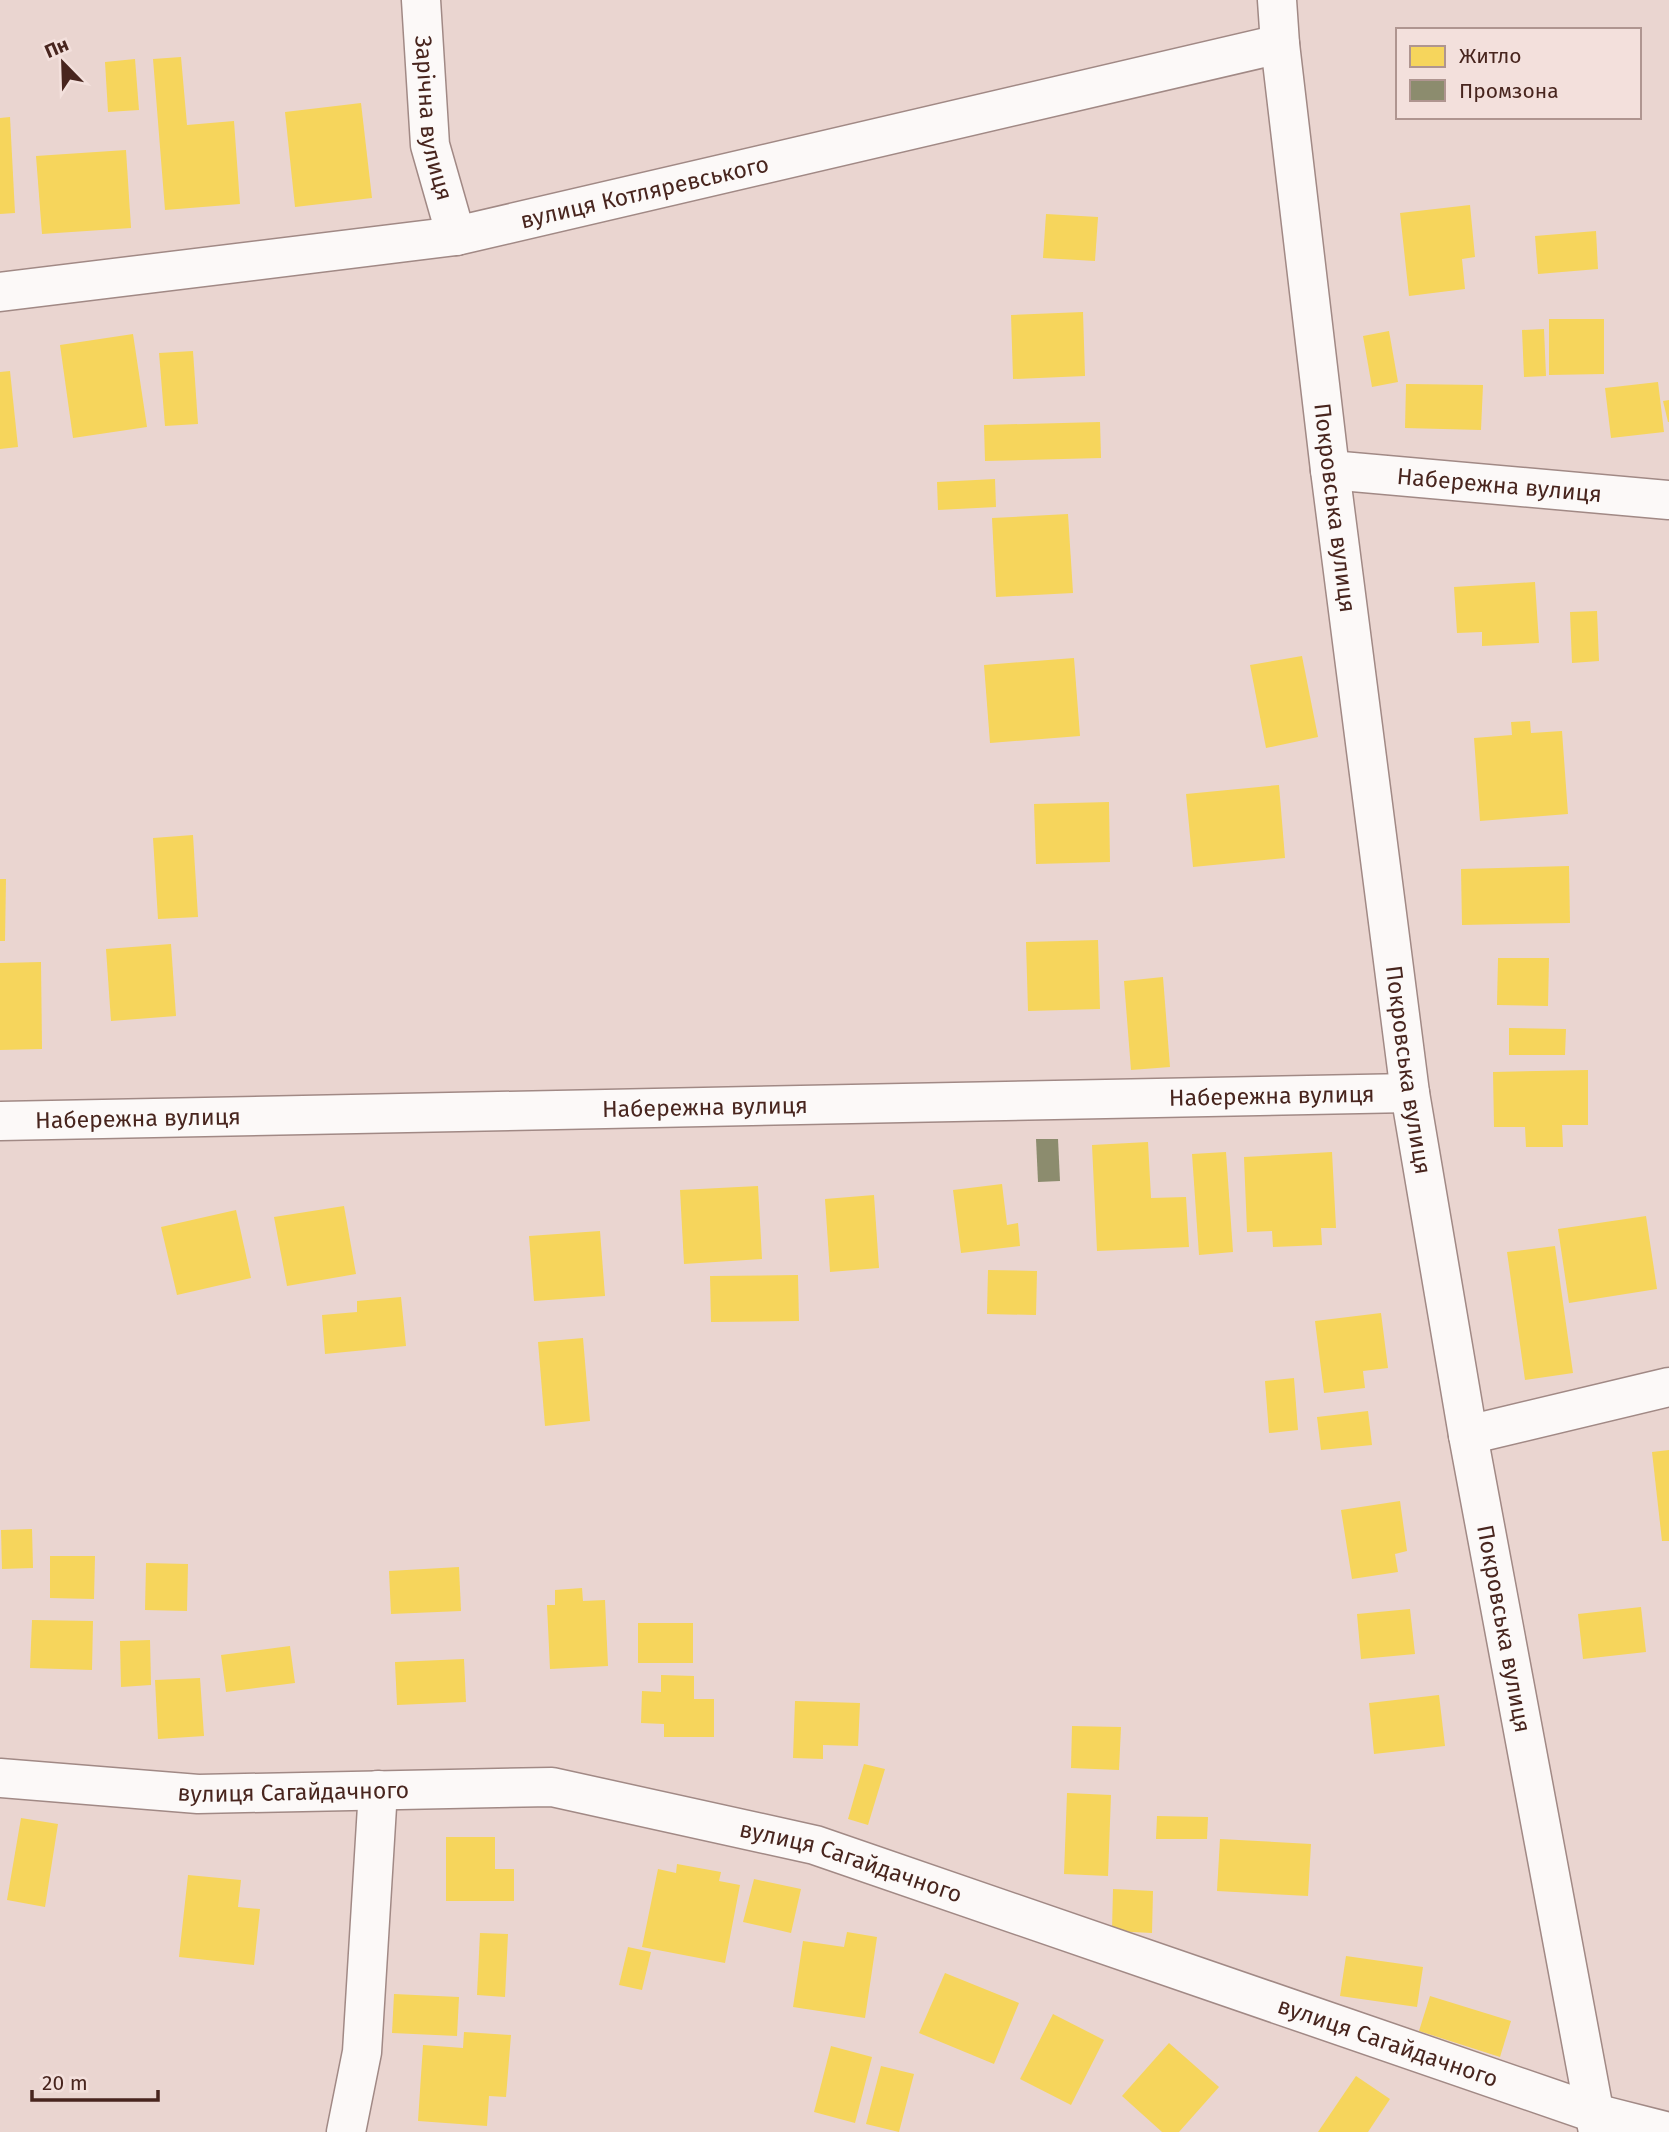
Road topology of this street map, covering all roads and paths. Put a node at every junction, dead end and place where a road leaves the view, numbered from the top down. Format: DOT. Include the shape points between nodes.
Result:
graph roads {
  1 [pos="421,0"];
  2 [pos="1277,0"];
  3 [pos="1280,44"];
  4 [pos="456,236"];
  5 [pos="0,292"];
  6 [pos="1330,470"];
  7 [pos="1669,500"];
  8 [pos="1410,1093"];
  9 [pos="0,1121"];
  10 [pos="1669,1387"];
  11 [pos="1468,1435"];
  12 [pos="0,1778"];
  13 [pos="378,1790"];
  14 [pos="1596,2122"];
  15 [pos="346,2132"];
  16 [pos="1668,2132"];
  1 -- 4 [label="street, Зарічна вулиця" via="430,145"];
  2 -- 3 [label="street, Покровська вулиця"];
  3 -- 4 [label="street, вулиця Котляревського"];
  3 -- 6 [label="street, Покровська вулиця"];
  4 -- 5 [label="street, вулиця Котляревського"];
  6 -- 7 [label="street, Набережна вулиця"];
  6 -- 8 [label="street, Покровська вулиця"];
  8 -- 9 [label="street, Набережна вулиця"];
  8 -- 11 [label="street, Покровська вулиця"];
  10 -- 11 [label="street"];
  11 -- 14 [label="street, Покровська вулиця"];
  12 -- 13 [label="street, вулиця Сагайдачного" via="198,1794"];
  13 -- 14 [label="street, вулиця Сагайдачного" via="552,1787 815,1845"];
  13 -- 15 [label="street" via="362,2052"];
  14 -- 16 [label="street, вулиця Сагайдачного"];
}
